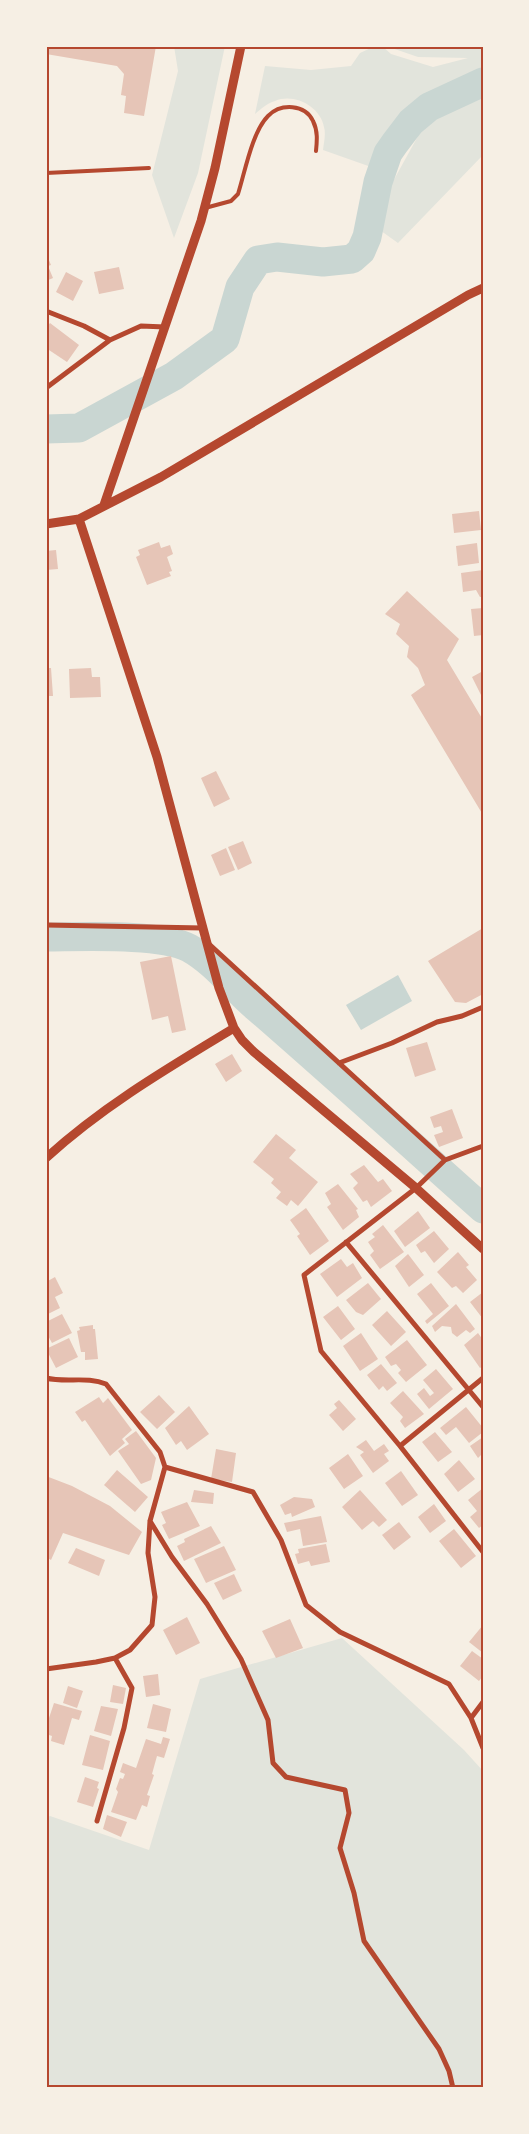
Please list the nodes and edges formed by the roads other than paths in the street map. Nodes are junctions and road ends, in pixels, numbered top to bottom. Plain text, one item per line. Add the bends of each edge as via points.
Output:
1 (241, 46) edge
2 (316, 151) dead end
3 (149, 168) dead end
4 (46, 173) edge
5 (205, 208) junction
6 (483, 288) edge
7 (46, 311) edge
8 (165, 327) junction
9 (110, 340) junction
10 (46, 388) edge
11 (104, 506) junction
12 (79, 519) junction
13 (46, 524) edge
14 (46, 925) edge
15 (203, 928) junction
16 (207, 942) junction
17 (483, 1007) edge
18 (234, 1028) junction
19 (339, 1063) junction
20 (483, 1146) edge
21 (46, 1158) edge
22 (445, 1160) junction
23 (416, 1188) junction
24 (346, 1242) junction
25 (483, 1249) edge
26 (46, 1378) edge
27 (483, 1378) edge
28 (468, 1388) junction
29 (483, 1407) edge
30 (400, 1446) junction
31 (165, 1468) junction
32 (150, 1521) junction
33 (483, 1552) edge
34 (115, 1658) junction
35 (46, 1669) edge
36 (483, 1702) edge
37 (471, 1718) junction
38 (483, 1748) edge
39 (97, 1821) dead end
40 (453, 2088) edge

1 - 5 street
2 - 5 lane via 317,133 306,112 295,107 277,109 259,128 238,194 231,201
3 - 4 lane
5 - 8 street
6 - 11 street via 161,477
7 - 9 street
8 - 9 street via 141,326
8 - 11 street
9 - 10 street
11 - 12 street
12 - 13 street
12 - 15 street via 157,757
14 - 15 street
15 - 16 street
16 - 18 street
16 - 19 street
17 - 19 street via 437,1022
18 - 21 street via 138,1086
18 - 23 street via 254,1052
19 - 22 street
20 - 22 street
22 - 23 street
23 - 24 street
23 - 25 street
24 - 28 street
24 - 30 street via 304,1275 321,1351
26 - 31 street via 96,1380 106,1384 160,1452
27 - 28 street
28 - 29 street
28 - 30 street
30 - 33 street
31 - 32 street
31 - 37 street via 254,1492 281,1540 306,1605 340,1632 449,1684
32 - 34 street via 148,1553 155,1597 152,1624 130,1650
32 - 40 street via 241,1659 268,1720 273,1763 286,1777 345,1790 349,1813 340,1848 364,1941 439,2049
34 - 35 street
34 - 39 street via 132,1688
36 - 37 street
37 - 38 street

